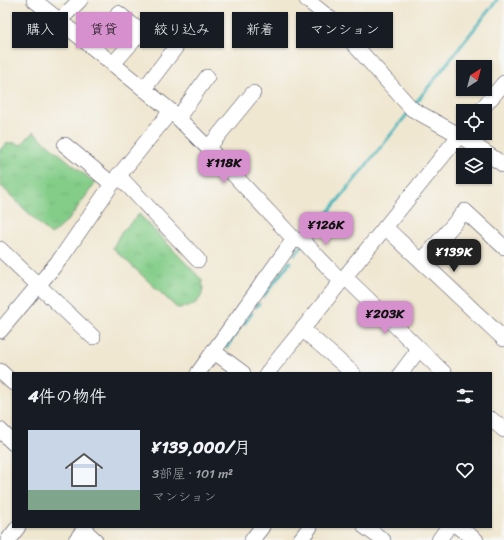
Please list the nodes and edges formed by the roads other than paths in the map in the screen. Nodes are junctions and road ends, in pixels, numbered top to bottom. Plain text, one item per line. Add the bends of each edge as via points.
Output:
1 (34, 0) edge
2 (80, 0) edge
3 (314, 2) edge
4 (50, 12) edge
5 (68, 12) edge
6 (132, 25) edge
7 (68, 27) edge
8 (132, 43) edge
9 (128, 48) edge
10 (175, 48) edge
11 (114, 64) junction
12 (207, 77) dead end
13 (504, 83) edge
14 (144, 89) junction
15 (253, 93) dead end
16 (486, 104) edge
17 (175, 115) junction
18 (456, 131) edge
19 (456, 139) edge
20 (470, 140) edge
21 (65, 145) dead end
22 (208, 148) junction
23 (504, 165) edge
24 (115, 179) junction
25 (385, 227) junction
26 (294, 238) junction
27 (504, 247) edge
28 (0, 249) edge
29 (198, 260) dead end
30 (422, 261) junction
31 (343, 279) junction
32 (39, 285) junction
33 (302, 329) junction
34 (0, 331) edge
35 (93, 337) dead end
36 (504, 339) edge
37 (419, 349) junction
38 (213, 351) junction
39 (0, 371) edge
40 (199, 372) edge
41 (242, 372) edge
42 (268, 372) edge
43 (352, 372) edge
44 (402, 372) edge
45 (443, 372) edge
46 (12, 382) edge
47 (492, 419) edge
48 (0, 430) edge
49 (504, 430) edge
50 (12, 442) edge
51 (17, 528) edge
52 (261, 528) edge
53 (367, 528) edge
54 (447, 528) edge
55 (459, 528) edge
56 (82, 532) edge
57 (8, 540) edge
58 (95, 540) edge
59 (252, 540) edge
60 (383, 540) edge
61 (439, 540) edge
62 (476, 540) edge

1 - 4 street
2 - 5 street
3 - 18 street via 412,109
6 - 8 street via 141,32
7 - 11 street
9 - 11 street
10 - 14 street
11 - 14 street
12 - 17 street
13 - 16 street
14 - 17 street
15 - 22 street
17 - 22 street
17 - 24 street
19 - 25 street
20 - 23 street
21 - 24 street
22 - 26 street
24 - 29 street
24 - 32 street via 61,258
25 - 30 street
25 - 31 street
26 - 31 street via 304,242
26 - 38 street
27 - 30 street via 465,211
28 - 32 street
30 - 36 street
31 - 33 street
31 - 37 street
32 - 34 street
32 - 35 street
33 - 42 street
33 - 43 street
37 - 44 street
37 - 45 street
38 - 40 street
38 - 41 street
39 - 46 street
47 - 49 street
48 - 50 street
51 - 57 street
52 - 59 street
53 - 60 street
54 - 61 street
55 - 62 street
56 - 58 street

